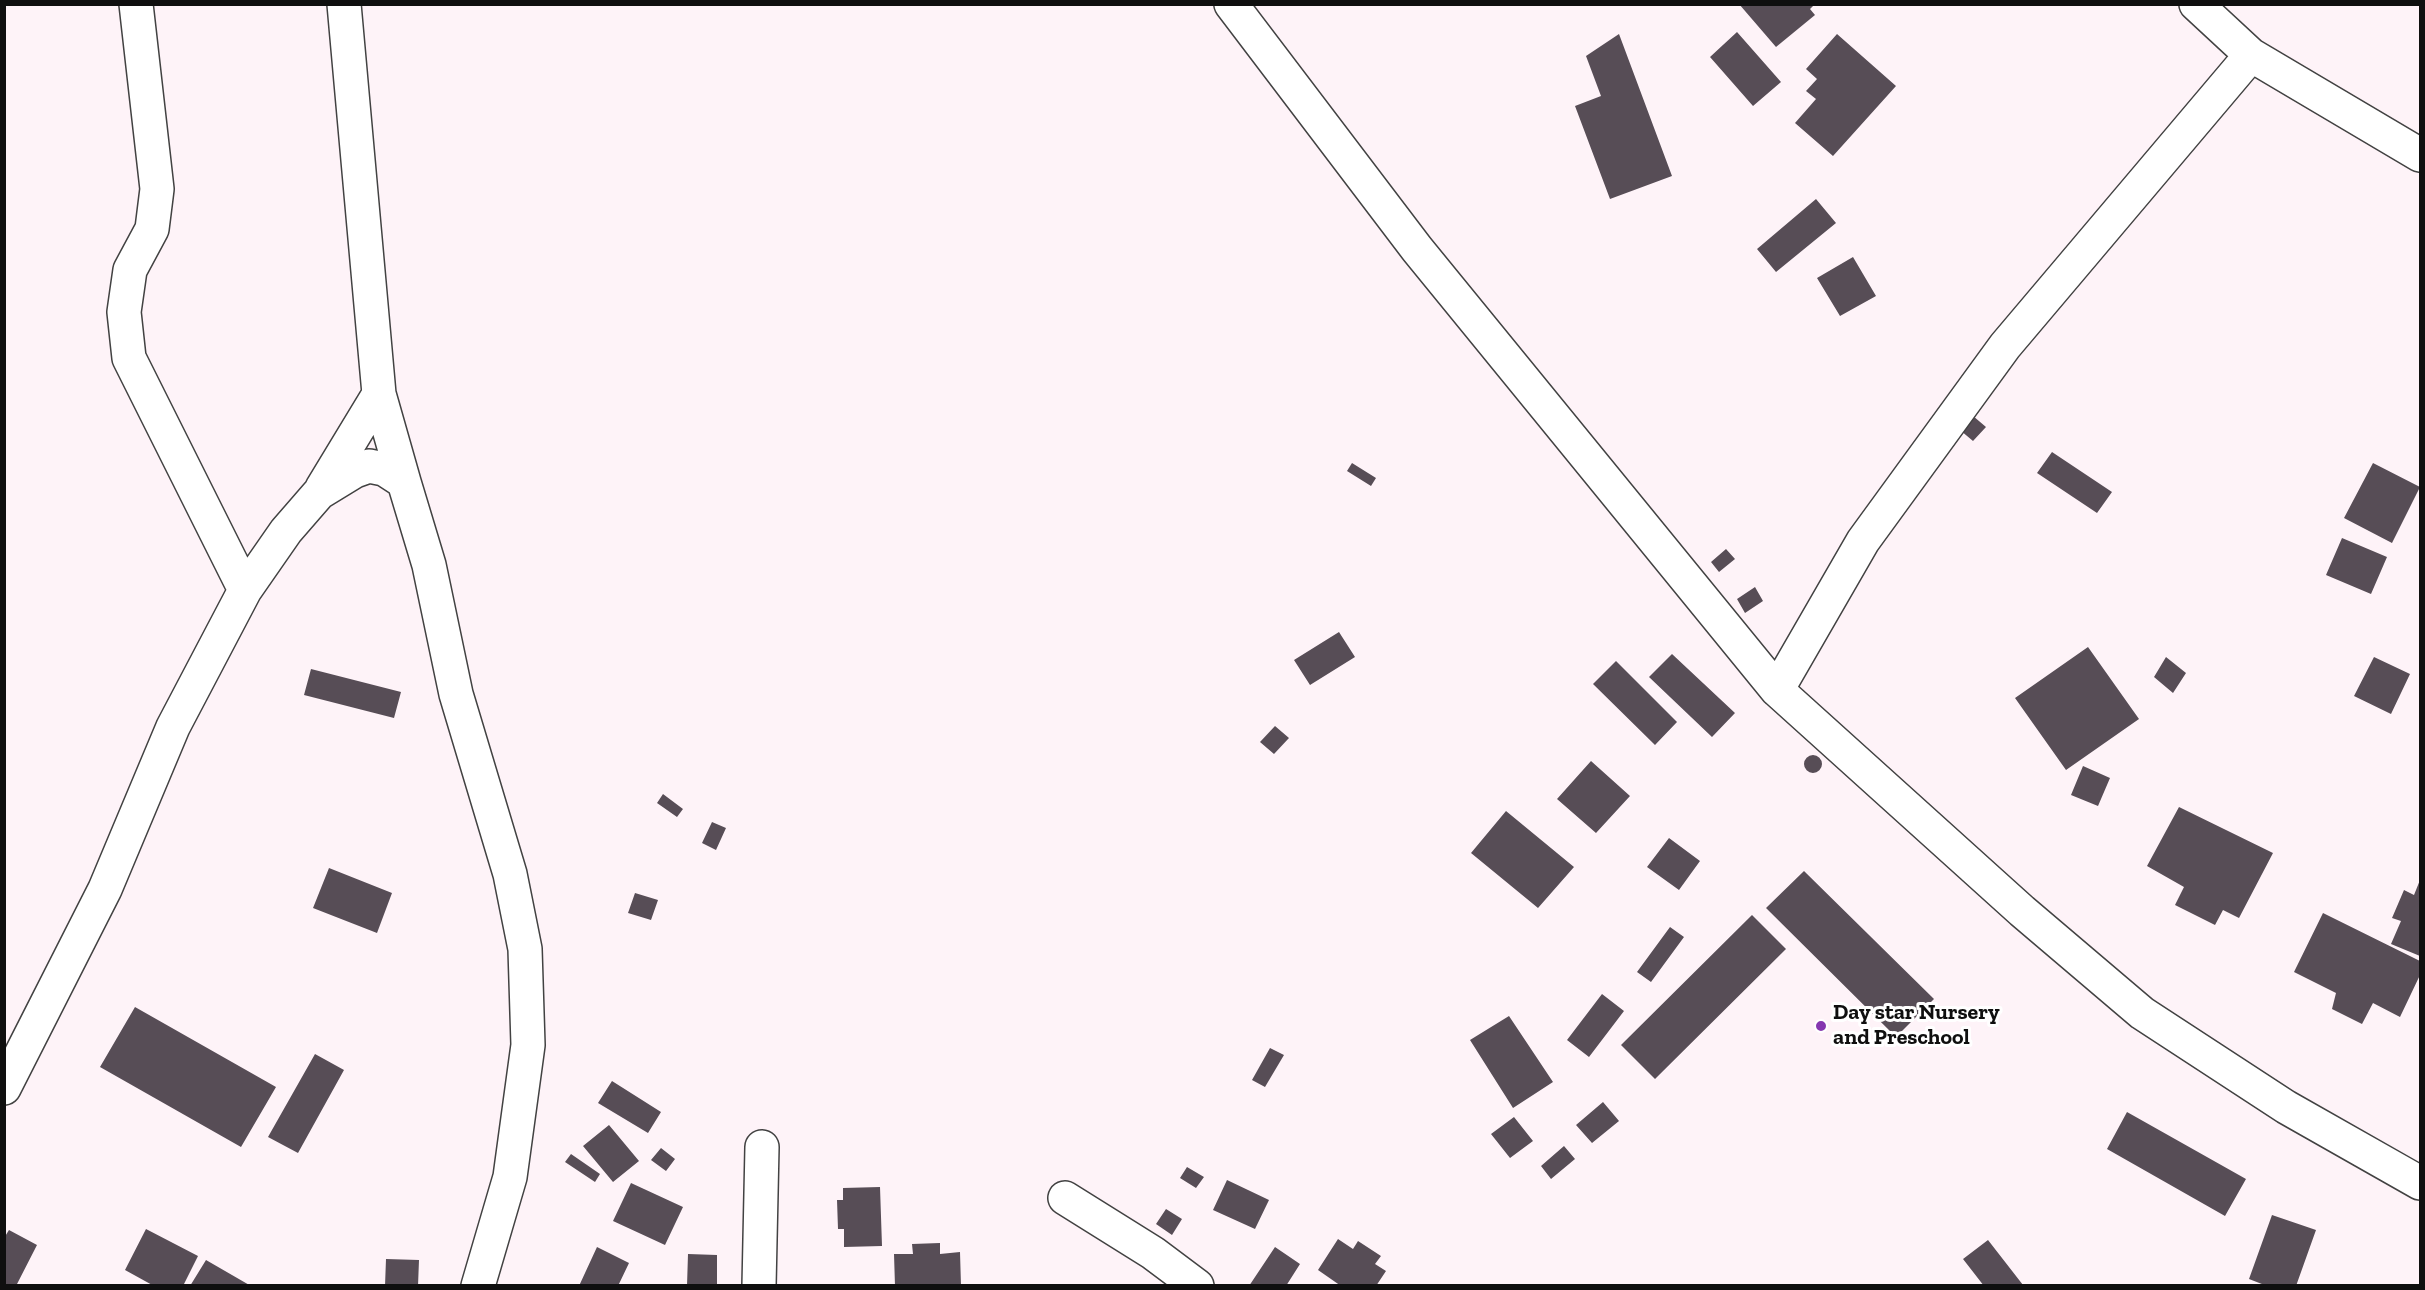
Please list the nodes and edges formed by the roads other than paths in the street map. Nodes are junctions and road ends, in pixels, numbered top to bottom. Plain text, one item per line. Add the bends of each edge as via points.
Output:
1 (136, 4) edge
2 (344, 4) edge
3 (1231, 4) edge
4 (2196, 4) edge
5 (2251, 55) junction
6 (2421, 155) edge
7 (379, 394) junction
8 (404, 483) junction
9 (319, 493) junction
10 (245, 590) junction
11 (1777, 690) junction
12 (4, 1088) edge
13 (762, 1147) dead end
14 (2421, 1183) edge
15 (1065, 1198) dead end
16 (478, 1286) edge
17 (759, 1286) edge
18 (1197, 1286) edge

1 - 10 street via 157,189 152,229 130,270 124,312 129,358
2 - 7 street
3 - 11 street via 1417,249
4 - 5 street
5 - 6 street
5 - 11 street via 2005,346 1863,541
7 - 8 street
7 - 9 street
8 - 9 street via 384,469 369,466
8 - 16 street via 429,565 456,694 510,874 525,949 528,1045 510,1177
9 - 10 street via 286,531
10 - 12 street via 173,727 105,889
11 - 14 street via 2022,911 2142,1013 2286,1107
13 - 17 street
15 - 18 street via 1153,1253

